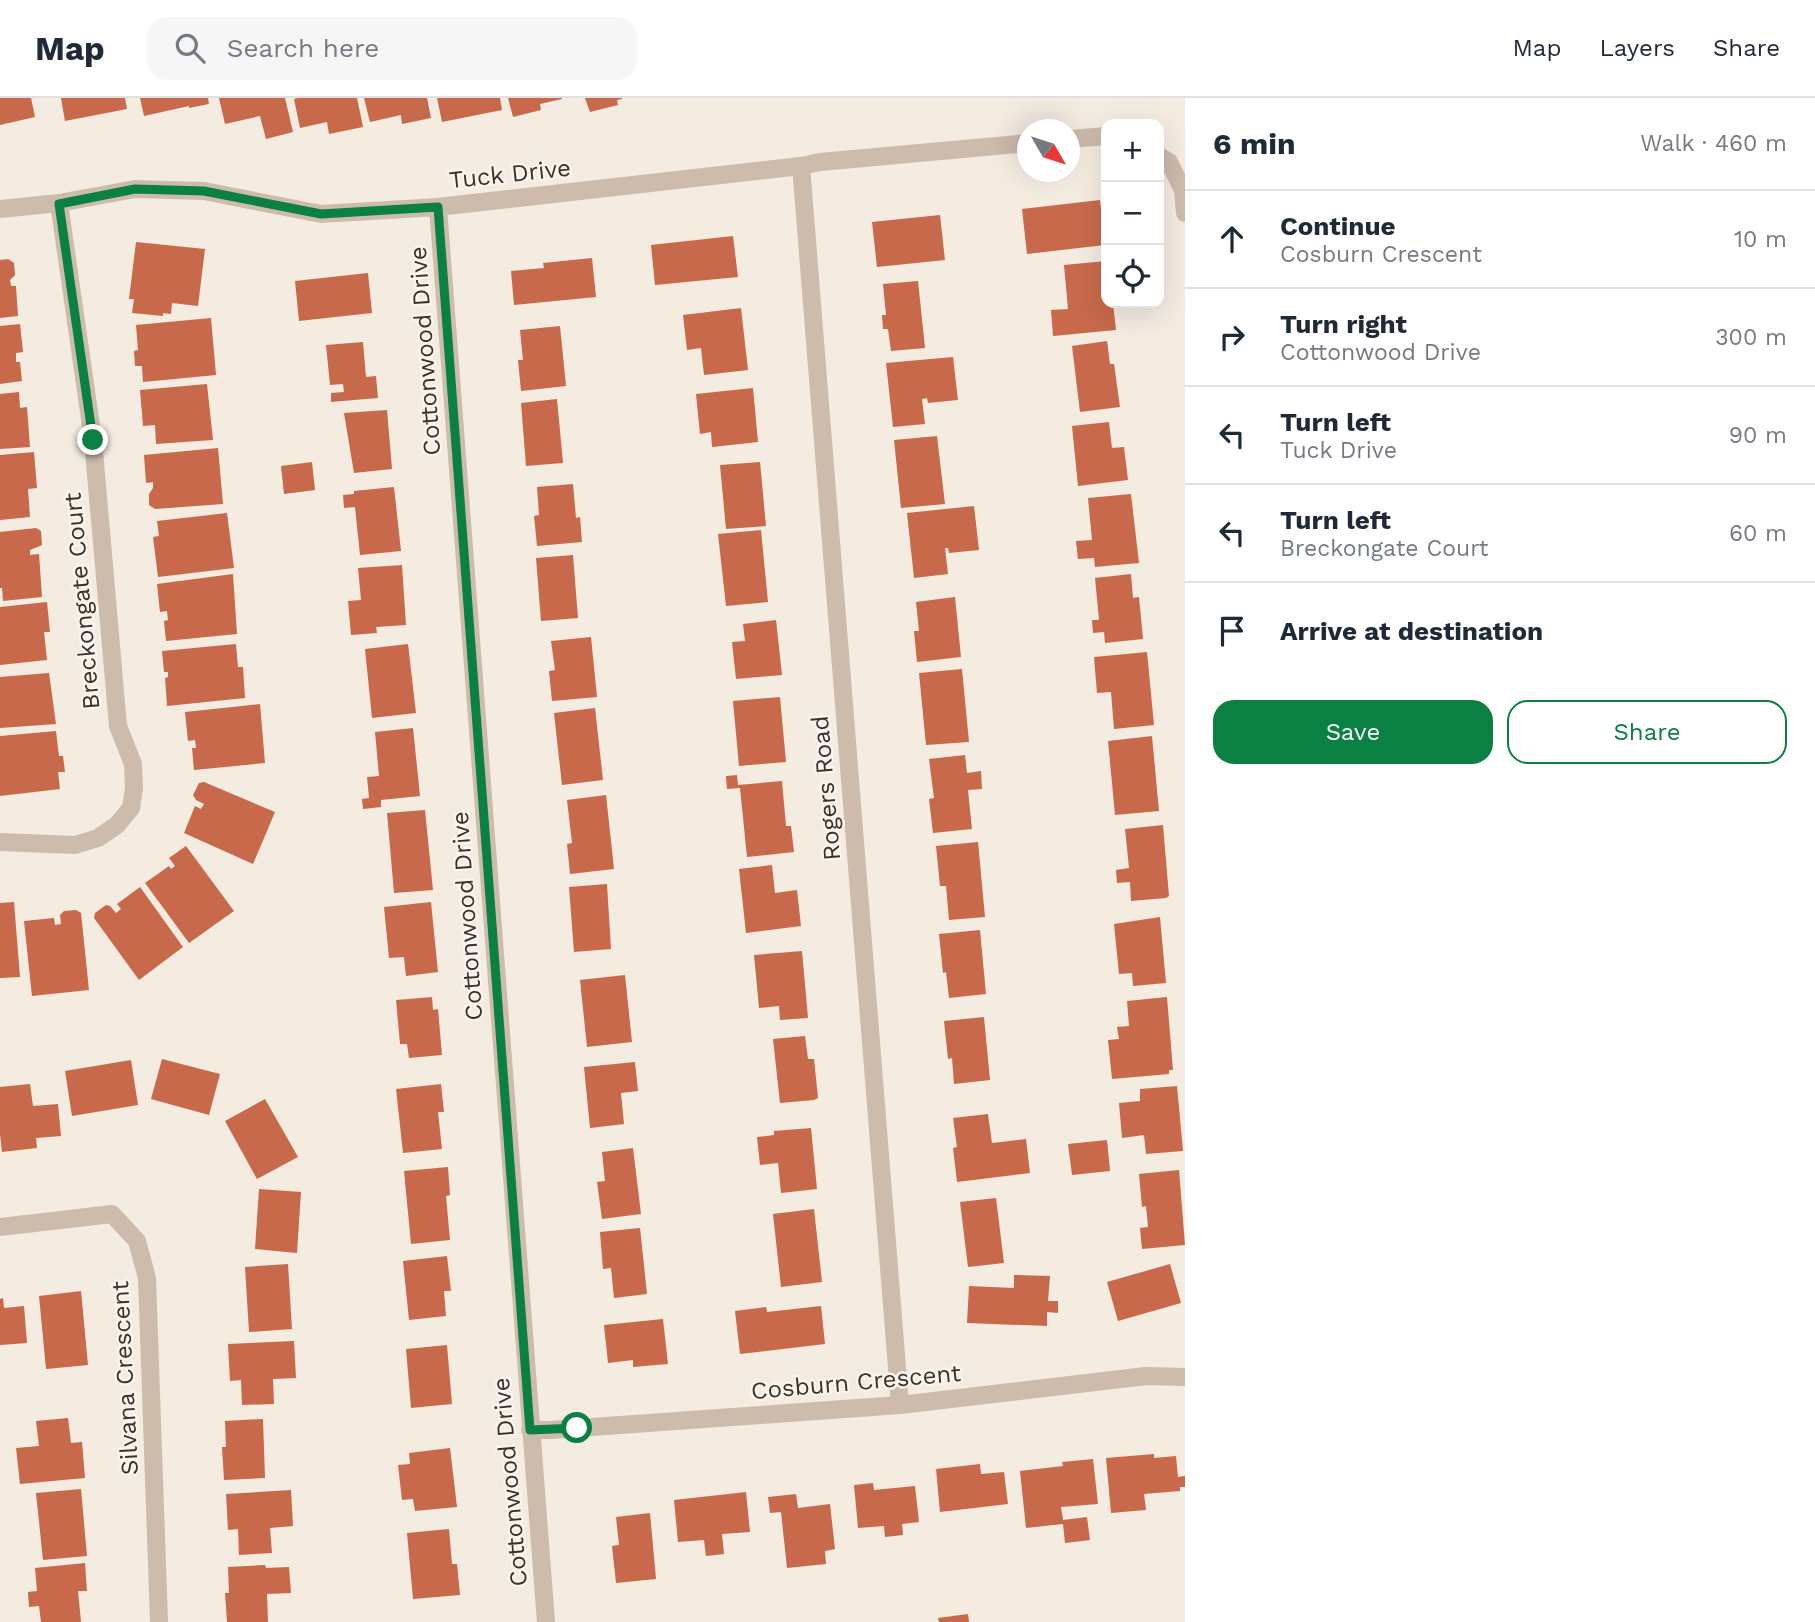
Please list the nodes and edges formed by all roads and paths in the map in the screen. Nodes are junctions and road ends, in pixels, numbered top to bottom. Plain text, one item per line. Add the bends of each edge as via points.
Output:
1 (1101, 136) edge
2 (1080, 138) edge
3 (1017, 144) edge
4 (1164, 159) edge
5 (801, 166) junction
6 (59, 204) junction
7 (438, 207) junction
8 (0, 209) edge
9 (1185, 214) edge
10 (0, 842) edge
11 (0, 1227) edge
12 (1185, 1377) edge
13 (900, 1405) junction
14 (530, 1430) junction
15 (159, 1622) edge
16 (545, 1622) edge

1 - 2 street
3 - 5 street, Tuck Drive
4 - 9 street via 1183,190
5 - 7 street, Tuck Drive
5 - 13 street, Rogers Road
6 - 7 street, Tuck Drive via 135,189 204,191 321,214
6 - 8 street, Tuck Drive
6 - 10 street, Breckongate Court via 93,440 118,726 133,764 134,788 131,808 98,838 75,845
7 - 14 street, Cottonwood Drive
11 - 15 street, Silvana Crescent via 112,1214 137,1241 147,1278
12 - 13 street, Cosburn Crescent via 1146,1376
13 - 14 street, Cosburn Crescent
14 - 16 street, Cottonwood Drive

